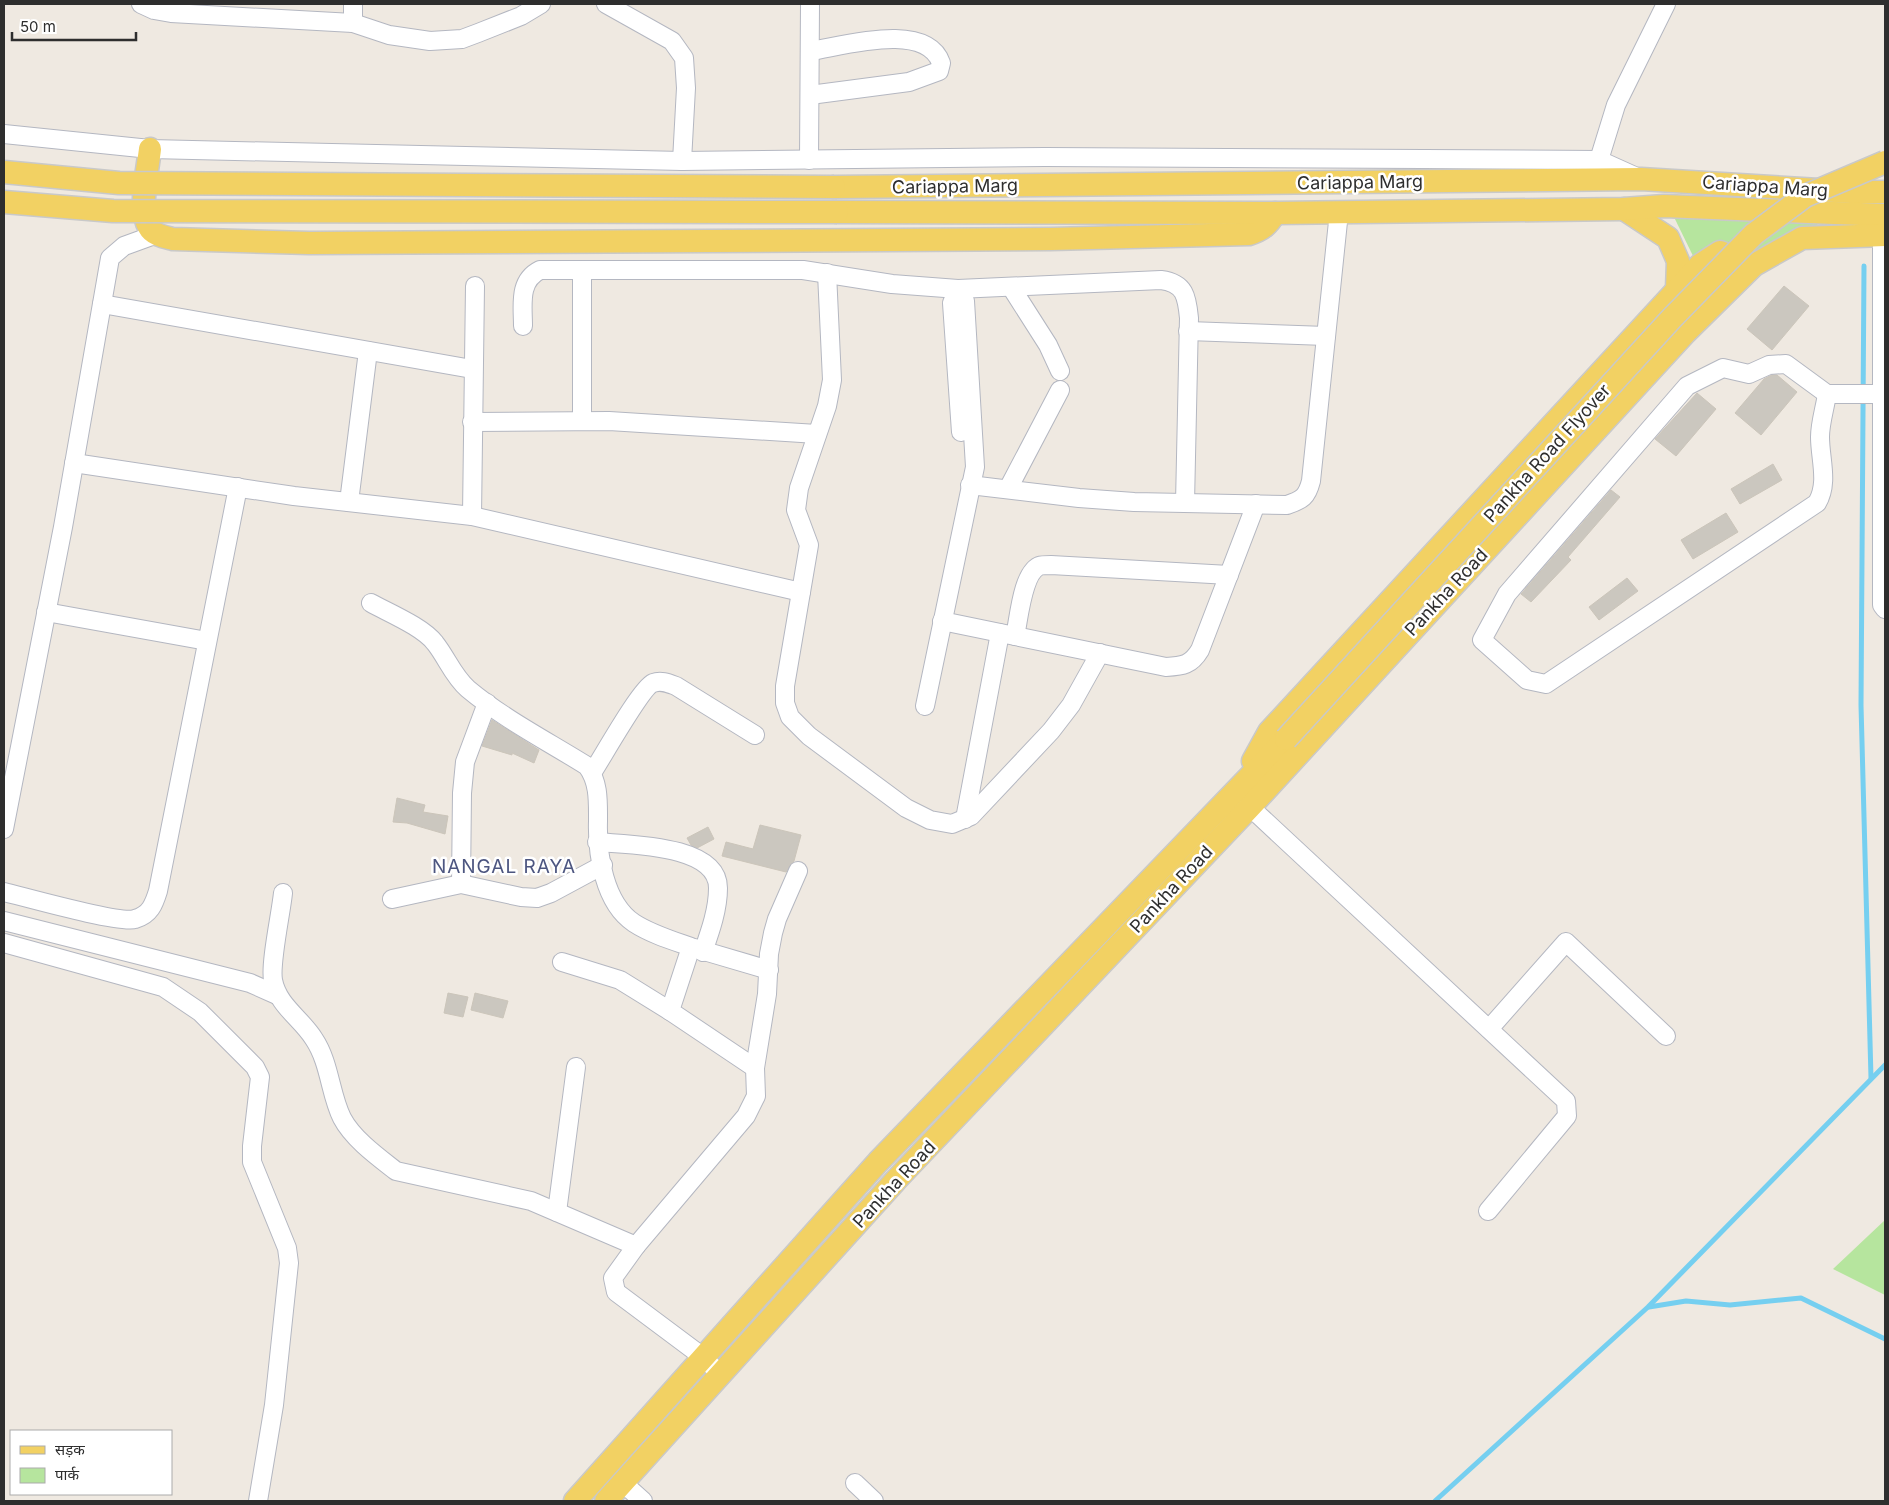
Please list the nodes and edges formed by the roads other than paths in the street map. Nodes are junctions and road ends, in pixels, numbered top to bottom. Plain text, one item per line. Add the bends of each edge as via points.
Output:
1 (141, 4) edge
2 (354, 4) edge
3 (541, 4) edge
4 (606, 4) edge
5 (810, 4) edge
6 (1666, 4) edge
7 (353, 23) junction
8 (810, 51) junction
9 (810, 95) junction
10 (4, 134) edge
11 (150, 149) junction
12 (809, 160) junction
13 (1599, 160) junction
14 (682, 161) junction
15 (1885, 162) edge
16 (4, 172) edge
17 (1641, 179) junction
18 (1885, 192) edge
19 (4, 202) edge
20 (1624, 209) junction
21 (1339, 212) junction
22 (1276, 213) junction
23 (1883, 225) edge
24 (157, 234) junction
25 (582, 270) junction
26 (827, 273) junction
27 (1884, 275) edge
28 (1739, 280) junction
29 (475, 286) dead end
30 (1011, 287) junction
31 (958, 289) junction
32 (1677, 290) junction
33 (102, 304) junction
34 (523, 326) dead end
35 (1188, 331) junction
36 (1326, 336) junction
37 (368, 351) junction
38 (472, 369) junction
39 (1060, 371) dead end
40 (1060, 390) dead end
41 (1827, 394) junction
42 (1884, 394) edge
43 (582, 421) junction
44 (472, 422) junction
45 (817, 434) junction
46 (74, 463) junction
47 (970, 485) junction
48 (238, 487) junction
49 (1008, 489) junction
50 (349, 502) junction
51 (1185, 503) junction
52 (1256, 504) junction
53 (472, 516) junction
54 (1229, 575) junction
55 (801, 592) junction
56 (371, 603) dead end
57 (1885, 610) edge
58 (46, 612) junction
59 (942, 621) junction
60 (1008, 635) junction
61 (207, 641) junction
62 (1100, 653) junction
63 (487, 703) junction
64 (925, 706) dead end
65 (755, 735) dead end
66 (592, 774) junction
67 (1240, 785) junction
68 (1250, 807) junction
69 (965, 819) junction
70 (4, 830) edge
71 (597, 842) junction
72 (603, 865) junction
73 (798, 871) dead end
74 (461, 884) junction
75 (4, 892) edge
76 (283, 893) dead end
77 (392, 899) dead end
78 (4, 922) edge
79 (4, 943) edge
80 (697, 950) junction
81 (562, 962) dead end
82 (768, 970) junction
83 (277, 995) junction
84 (670, 1011) junction
85 (1489, 1029) junction
86 (1666, 1036) dead end
87 (576, 1067) dead end
88 (755, 1068) junction
89 (1488, 1211) dead end
90 (557, 1212) junction
91 (636, 1246) junction
92 (703, 1357) junction
93 (721, 1375) junction
94 (623, 1483) junction
95 (855, 1483) dead end
96 (258, 1501) edge
97 (575, 1501) edge
98 (606, 1501) edge
99 (643, 1501) edge
100 (874, 1501) edge

1 - 7 street via 171,13
2 - 7 street
3 - 7 street via 508,22 462,39 430,41 406,38
4 - 14 street via 672,40 684,58 686,88
5 - 8 street
6 - 13 street via 1616,105
8 - 9 street
8 - 9 street via 905,38 933,48 942,62 940,71 909,82
9 - 12 street
10 - 11 street
11 - 14 street
11 - 24 main road via 144,207 148,227
12 - 13 street via 1045,157
12 - 14 street
13 - 17 street
15 - 67 main road, Pankha Road Flyover, bridge via 1805,196 1754,234 1672,318 1286,739
16 - 17 main road, Cariappa Marg, bridge via 119,183 834,187
17 - 18 main road, Cariappa Marg
19 - 22 main road, Cariappa Marg, bridge via 113,211
20 - 21 main road, Cariappa Marg
20 - 23 main road, Cariappa Marg via 1664,206
20 - 32 main road via 1668,238 1678,261
21 - 22 main road, Cariappa Marg
21 - 36 street
22 - 24 main road via 1260,230 1249,234 1051,238 309,242 173,239
23 - 27 street
23 - 28 main road, Pankha Road via 1802,238 1754,266
24 - 33 street via 133,241 114,252 110,258
25 - 26 street via 803,270
25 - 34 street via 540,270 531,274 525,284
25 - 43 street
26 - 31 street via 892,284
26 - 45 street via 832,380
27 - 42 street
28 - 32 main road via 1741,267 1737,259 1720,252 1704,261
28 - 68 main road, Pankha Road via 1685,333
29 - 38 street
30 - 31 street
30 - 35 street via 1173,282 1183,290 1187,300
30 - 39 street via 1048,345
31 - 47 street via 952,303 964,467
32 - 67 main road via 1269,732
33 - 37 street
33 - 46 street
35 - 36 street
35 - 51 street
36 - 52 street via 1308,494 1302,500 1287,505
37 - 38 street
37 - 50 street
38 - 44 street
40 - 49 street
41 - 41 street via 1786,364 1769,364 1749,374 1723,368 1687,386 1507,594 1482,640 1527,680 1546,684 1817,503 1824,484 1820,435
41 - 42 street
42 - 57 street via 1882,605
43 - 44 street
43 - 45 street via 687,424
44 - 53 street
45 - 55 street via 799,488 796,510 809,545
46 - 48 street
46 - 58 street
47 - 49 street
47 - 59 street
48 - 50 street
48 - 61 street
49 - 51 street via 1079,498
50 - 53 street
51 - 52 street
52 - 54 street
53 - 55 street
54 - 60 street via 1039,566 1026,582
54 - 62 street via 1193,662 1166,667
55 - 69 street via 785,686 785,703 790,718 808,736 906,808 930,820 952,824
56 - 63 street via 428,635 450,669
58 - 61 street
58 - 70 street
59 - 60 street
59 - 64 street
60 - 62 street
60 - 69 street
61 - 75 street via 153,906 145,915 133,920
62 - 69 street via 1071,705 1051,731
63 - 66 street via 586,766
63 - 74 street via 465,762
65 - 66 street via 663,681 652,684 641,695
66 - 71 street via 598,804
67 - 92 main road, Pankha Road via 878,1162
68 - 85 street
68 - 93 main road, Pankha Road via 896,1180
71 - 72 street
71 - 80 street via 669,848 701,862 714,872 718,886 716,909
72 - 74 street via 538,898
72 - 80 street via 608,887 620,910 633,922
73 - 82 street via 777,919
74 - 77 street
76 - 83 street via 273,978
78 - 83 street via 250,983
79 - 96 street via 163,987 200,1012 255,1067 260,1077 252,1162 290,1263 274,1405
80 - 82 street
80 - 84 street
81 - 84 street via 620,980
82 - 88 street via 768,994
83 - 90 street via 314,1038 329,1069 342,1117 351,1130 396,1171 531,1201
84 - 88 street
85 - 86 street via 1566,942
85 - 89 street via 1566,1101 1567,1116
87 - 90 street
88 - 91 street via 756,1096 746,1116
90 - 91 street
91 - 92 street via 613,1278 616,1292
92 - 93 street
92 - 97 main road, Pankha Road
93 - 94 main road, Pankha Road
94 - 98 main road, Pankha Road
94 - 99 street
95 - 100 street

